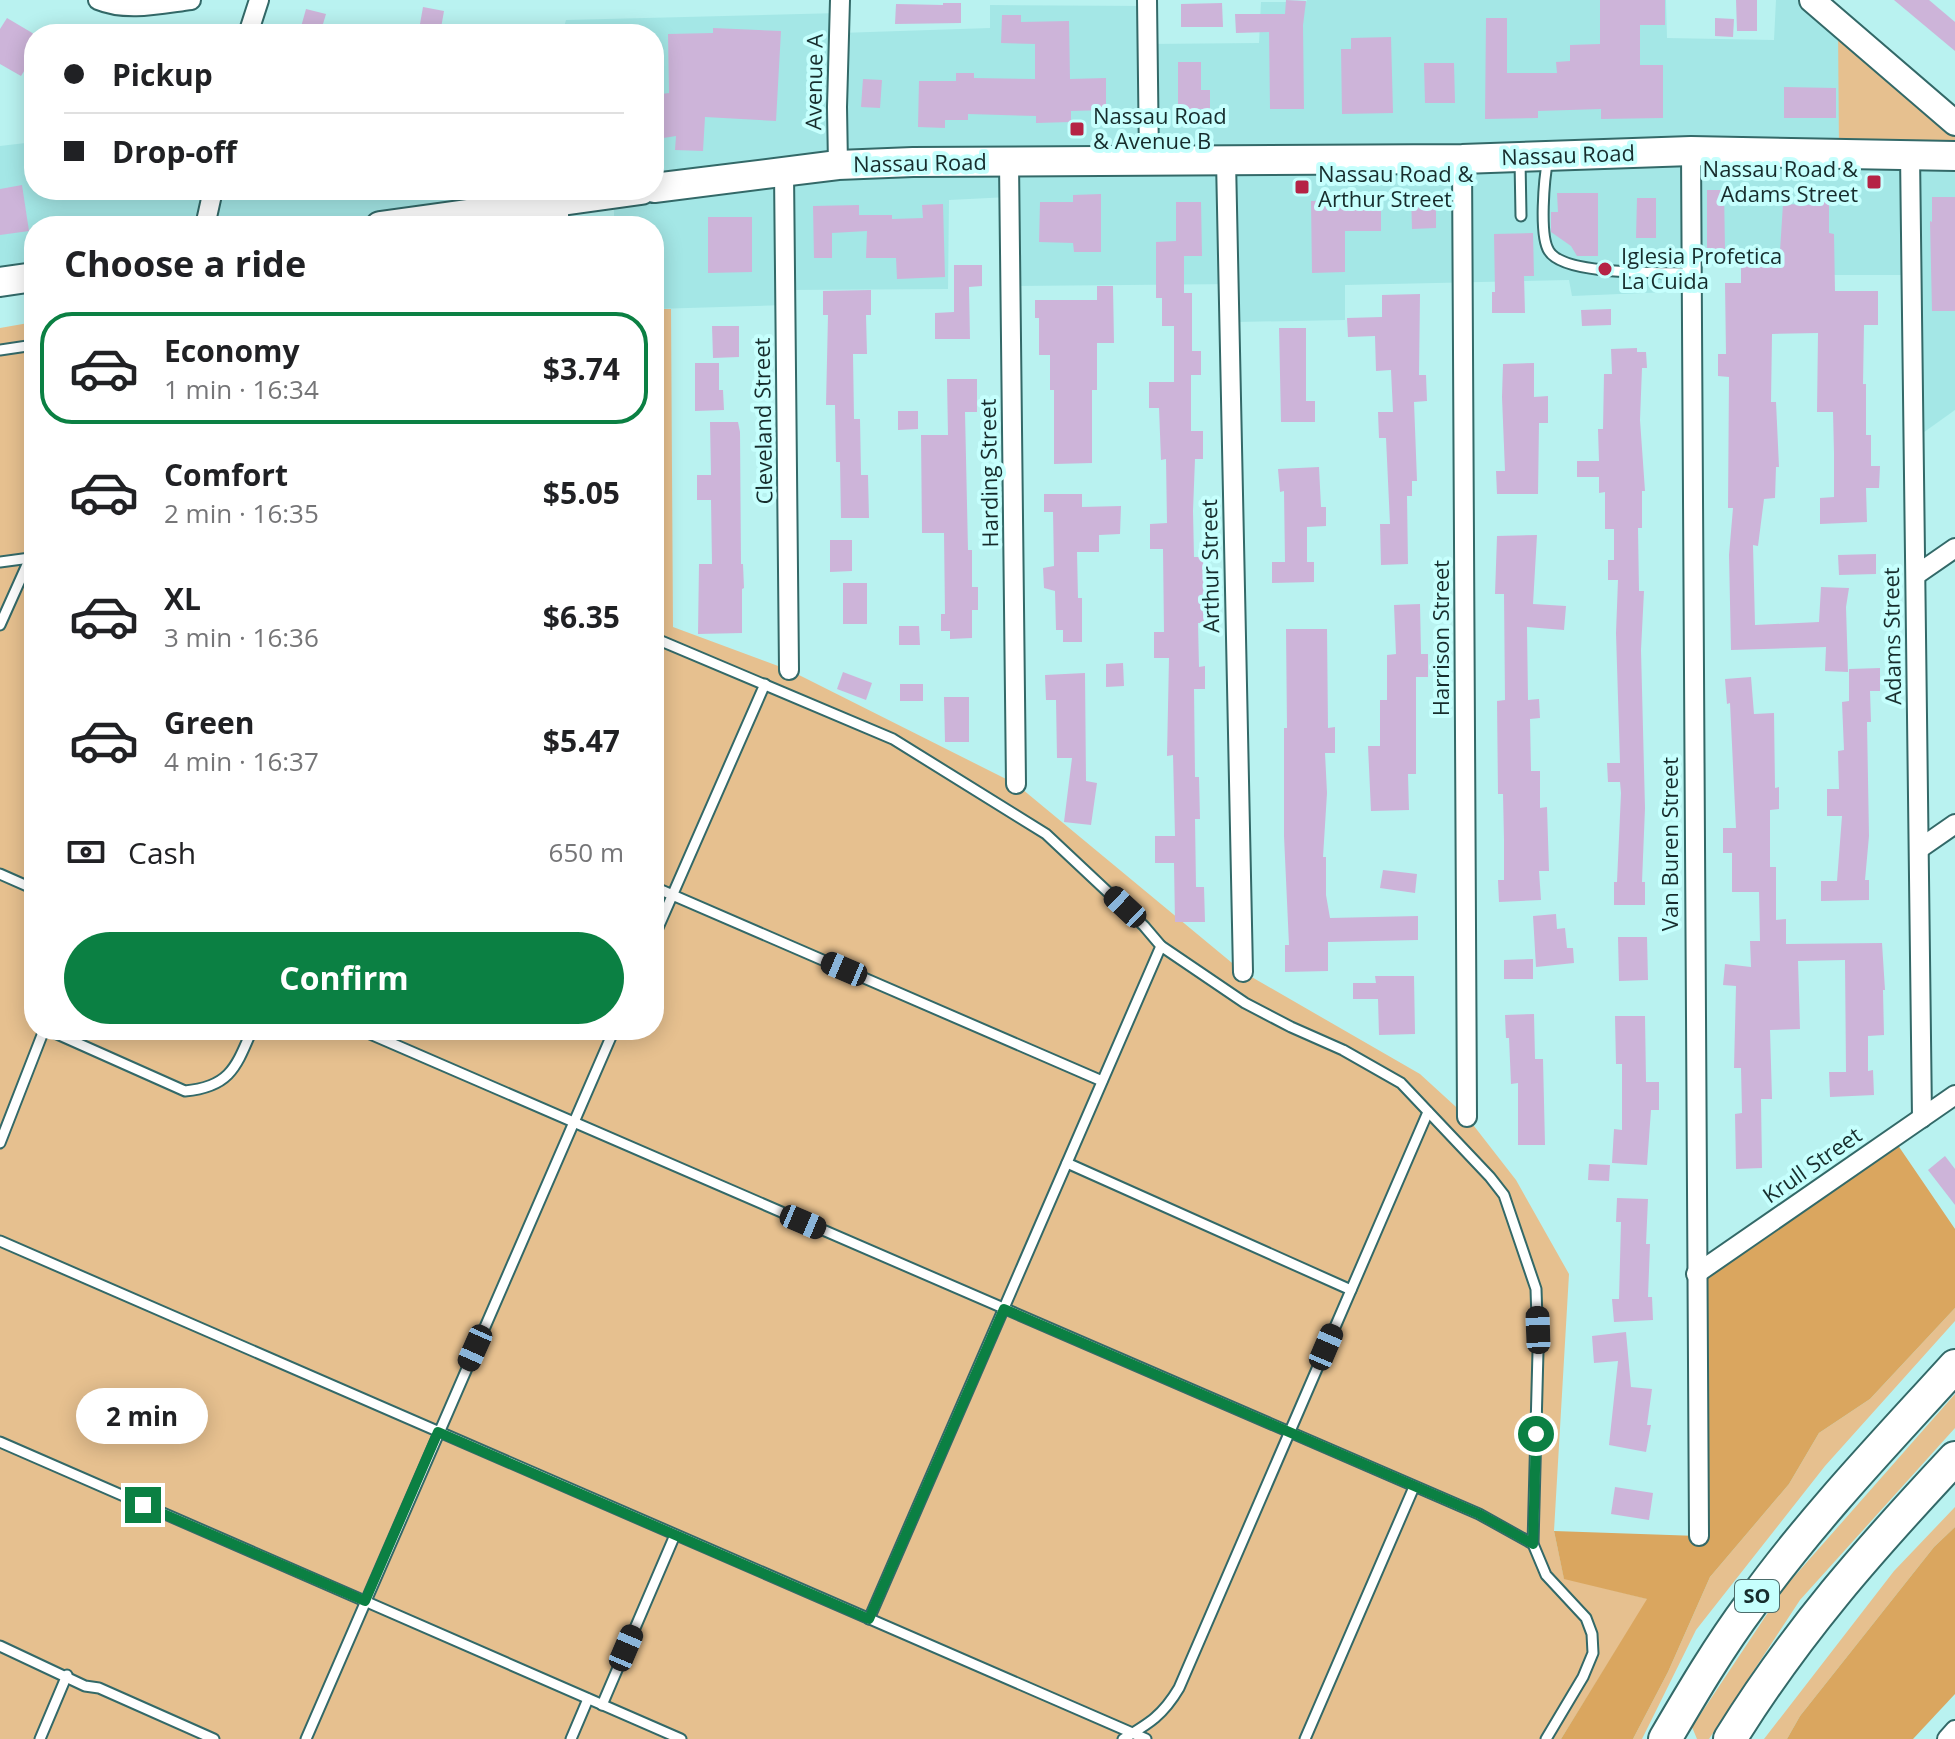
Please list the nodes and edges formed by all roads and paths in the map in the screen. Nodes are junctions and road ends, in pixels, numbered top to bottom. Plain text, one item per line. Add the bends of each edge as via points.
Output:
1 (98, 0) edge
2 (191, 0) edge
3 (259, 0) edge
4 (840, 0) edge
5 (1147, 0) edge
6 (1812, 0) edge
7 (251, 24) edge
8 (1955, 123) edge
9 (1691, 151) junction
10 (1910, 154) junction
11 (1548, 156) junction
12 (1955, 156) edge
13 (1520, 157) junction
14 (1149, 159) junction
15 (1462, 159) junction
16 (1226, 160) junction
17 (1009, 162) junction
18 (838, 165) junction
19 (784, 172) junction
20 (664, 187) edge
21 (605, 200) edge
22 (559, 213) edge
23 (518, 216) edge
24 (1521, 216) dead end
25 (1692, 273) junction
26 (24, 278) edge
27 (0, 282) edge
28 (24, 346) edge
29 (0, 350) edge
30 (1955, 548) edge
31 (24, 559) edge
32 (0, 562) edge
33 (24, 575) edge
34 (1916, 575) junction
35 (0, 625) edge
36 (664, 642) edge
37 (789, 670) dead end
38 (765, 684) junction
39 (1016, 784) dead end
40 (1955, 824) edge
41 (1919, 849) junction
42 (0, 874) edge
43 (24, 885) edge
44 (664, 891) edge
45 (672, 895) junction
46 (664, 914) edge
47 (1161, 946) junction
48 (1243, 972) dead end
49 (42, 1040) edge
50 (69, 1040) edge
51 (248, 1040) edge
52 (384, 1040) edge
53 (610, 1040) edge
54 (1102, 1081) junction
55 (1955, 1095) edge
56 (1428, 1112) junction
57 (1467, 1117) dead end
58 (1922, 1118) junction
59 (574, 1122) junction
60 (0, 1143) edge
61 (1067, 1163) junction
62 (0, 1241) edge
63 (1696, 1274) junction
64 (1351, 1290) junction
65 (1004, 1309) junction
66 (1955, 1366) edge
67 (438, 1432) junction
68 (1289, 1433) junction
69 (0, 1442) edge
70 (1955, 1458) edge
71 (1414, 1487) junction
72 (1955, 1490) edge
73 (675, 1535) junction
74 (1699, 1536) dead end
75 (1533, 1544) junction
76 (1872, 1547) junction
77 (365, 1601) junction
78 (869, 1619) junction
79 (0, 1646) edge
80 (67, 1675) junction
81 (588, 1699) junction
82 (602, 1705) junction
83 (1955, 1730) edge
84 (1133, 1733) junction
85 (40, 1739) edge
86 (214, 1739) edge
87 (306, 1739) edge
88 (571, 1739) edge
89 (681, 1739) edge
90 (1123, 1739) edge
91 (1146, 1739) edge
92 (1305, 1739) edge
93 (1546, 1739) edge
94 (1665, 1739) edge
95 (1730, 1739) edge
96 (1947, 1739) edge

1 - 2 street via 117,6
3 - 7 street
4 - 18 street, Avenue A
5 - 14 street
6 - 8 main road
9 - 10 main road, Nassau Road
9 - 11 main road, Nassau Road
9 - 25 street, Van Buren Street
10 - 12 main road, Nassau Road
10 - 34 street, Adams Street
11 - 13 main road, Nassau Road
11 - 25 lane via 1543,188 1546,248 1556,260 1579,268
13 - 15 main road, Nassau Road
13 - 24 lane
14 - 16 main road, Nassau Road
14 - 17 main road, Nassau Road
15 - 16 main road, Nassau Road
15 - 57 street, Harrison Street
16 - 48 street, Arthur Street
17 - 18 main road, Nassau Road
17 - 39 street, Harding Street
18 - 19 main road, Nassau Road
19 - 20 main road, Nassau Road
19 - 37 street, Cleveland Street
21 - 22 main road
22 - 23 main road
25 - 63 street, Van Buren Street
26 - 27 main road
28 - 29 lane
30 - 34 street
31 - 32 lane
33 - 35 lane
34 - 41 street, Adams Street
36 - 38 lane
38 - 45 lane
38 - 47 lane via 893,739 1025,819
40 - 41 street
41 - 58 street, Adams Street
42 - 43 lane
44 - 45 lane
45 - 46 lane
45 - 54 lane
47 - 54 lane
47 - 56 lane via 1245,1003 1401,1083
49 - 60 lane
50 - 51 lane via 185,1091 227,1077
52 - 59 lane
53 - 59 lane
54 - 61 lane
55 - 58 street, Krull Street
56 - 64 lane
56 - 75 lane via 1504,1195 1536,1289
58 - 63 street, Krull Street
59 - 65 lane
59 - 67 lane
61 - 64 lane
61 - 65 lane
62 - 67 lane
63 - 74 street, Van Buren Street
64 - 68 lane
65 - 68 lane
65 - 78 lane
66 - 94 highway, SO via 1773,1574
67 - 73 lane
67 - 77 lane
68 - 71 lane
68 - 84 lane via 1179,1688 1156,1720
69 - 77 lane
70 - 76 highway, SO
71 - 75 lane
71 - 92 lane
72 - 76 highway
73 - 78 lane
73 - 82 lane
75 - 93 lane via 1546,1575 1586,1618 1593,1643 1583,1677
76 - 95 highway, SO via 1783,1658
77 - 81 lane
77 - 87 lane
78 - 84 lane
79 - 80 lane
80 - 85 lane
80 - 86 lane
81 - 82 lane
81 - 88 lane
82 - 89 lane
83 - 96 street
84 - 90 lane
84 - 91 lane

